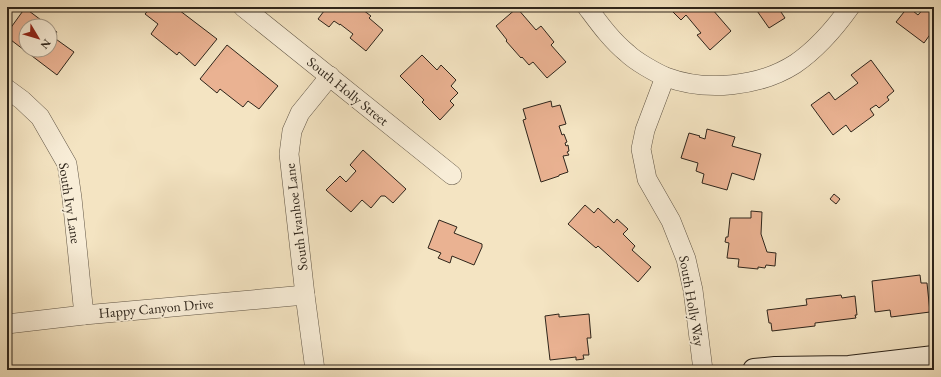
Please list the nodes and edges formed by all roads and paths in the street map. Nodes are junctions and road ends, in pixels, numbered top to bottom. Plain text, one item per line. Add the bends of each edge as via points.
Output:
1 (243, 7) edge
2 (587, 7) edge
3 (850, 7) edge
4 (330, 76) junction
5 (665, 77) junction
6 (7, 89) edge
7 (452, 175) dead end
8 (305, 295) junction
9 (84, 315) junction
10 (7, 324) edge
11 (934, 357) edge
12 (843, 368) edge
13 (768, 369) edge
14 (315, 370) edge
15 (703, 370) edge

1 - 4 street, South Holly Street
2 - 5 street via 626,53
3 - 5 street via 814,49 795,64 763,78 723,85 693,84
4 - 7 street, South Holly Street
4 - 8 street, South Ivanhoe Lane via 300,113 292,131 289,154
5 - 15 street, South Holly Way via 645,130 641,149 647,179 671,221 686,259
6 - 9 street, South Ivy Lane via 40,117 67,164
8 - 9 street, Happy Canyon Drive
8 - 14 street, South Ivanhoe Lane
9 - 10 street, Happy Canyon Drive
11 - 12 street
12 - 13 street

